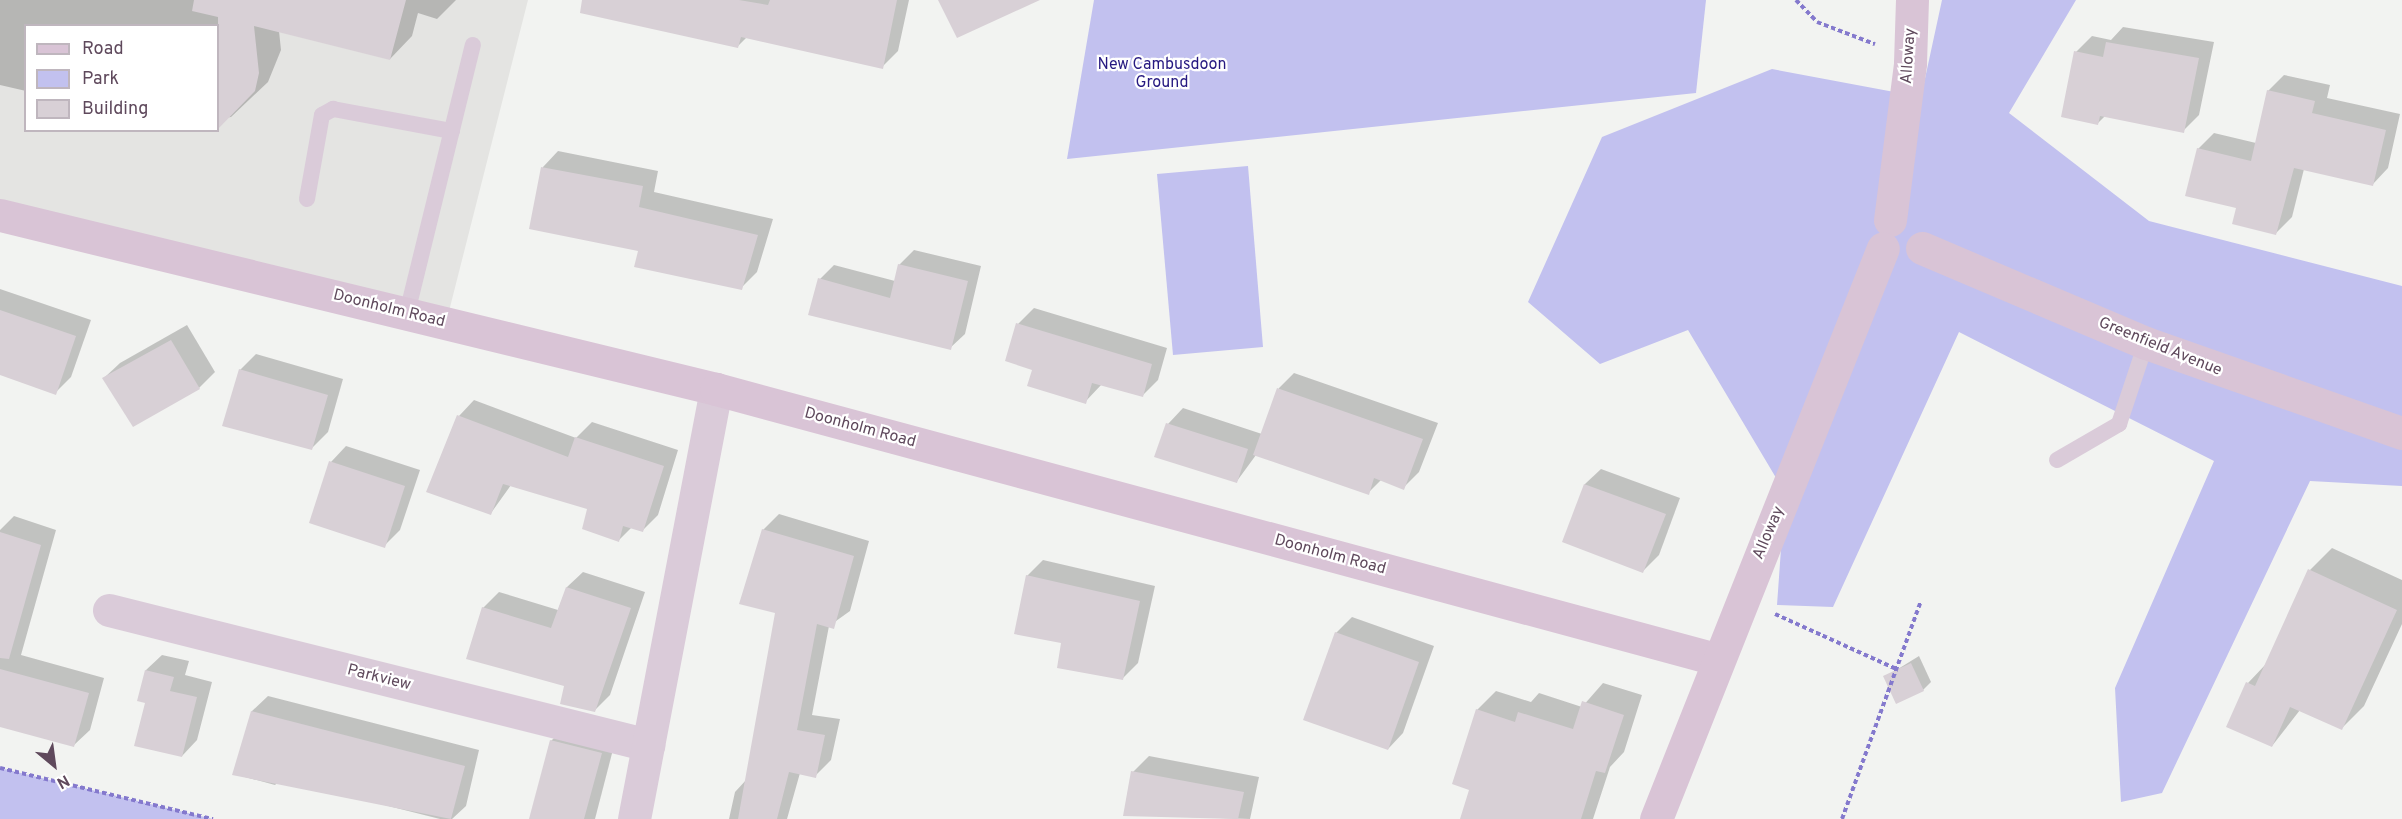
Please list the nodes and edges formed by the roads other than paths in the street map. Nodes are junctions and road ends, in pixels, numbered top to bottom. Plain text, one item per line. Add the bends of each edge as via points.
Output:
1 (1912, 0) edge
2 (473, 45) dead end
3 (452, 131) junction
4 (307, 199) dead end
5 (0, 215) edge
6 (1887, 234) junction
7 (407, 313) junction
8 (2146, 343) junction
9 (716, 389) junction
10 (2402, 433) edge
11 (2057, 460) dead end
12 (109, 610) dead end
13 (1716, 659) junction
14 (648, 745) junction
15 (634, 819) edge
16 (1656, 819) edge

1 - 6 street, Alloway via 1910,63
2 - 3 lane
3 - 4 lane via 333,108 322,115
3 - 7 lane
5 - 7 street, Doonholm Road
6 - 8 street, Greenfield Avenue via 1904,216 1918,222 1924,233 1922,248
6 - 13 street, Alloway
7 - 9 street, Doonholm Road
8 - 10 street, Greenfield Avenue
8 - 11 lane via 2119,424
9 - 13 street, Doonholm Road
9 - 14 street
12 - 14 street, Parkview
13 - 16 street, Alloway
14 - 15 street

